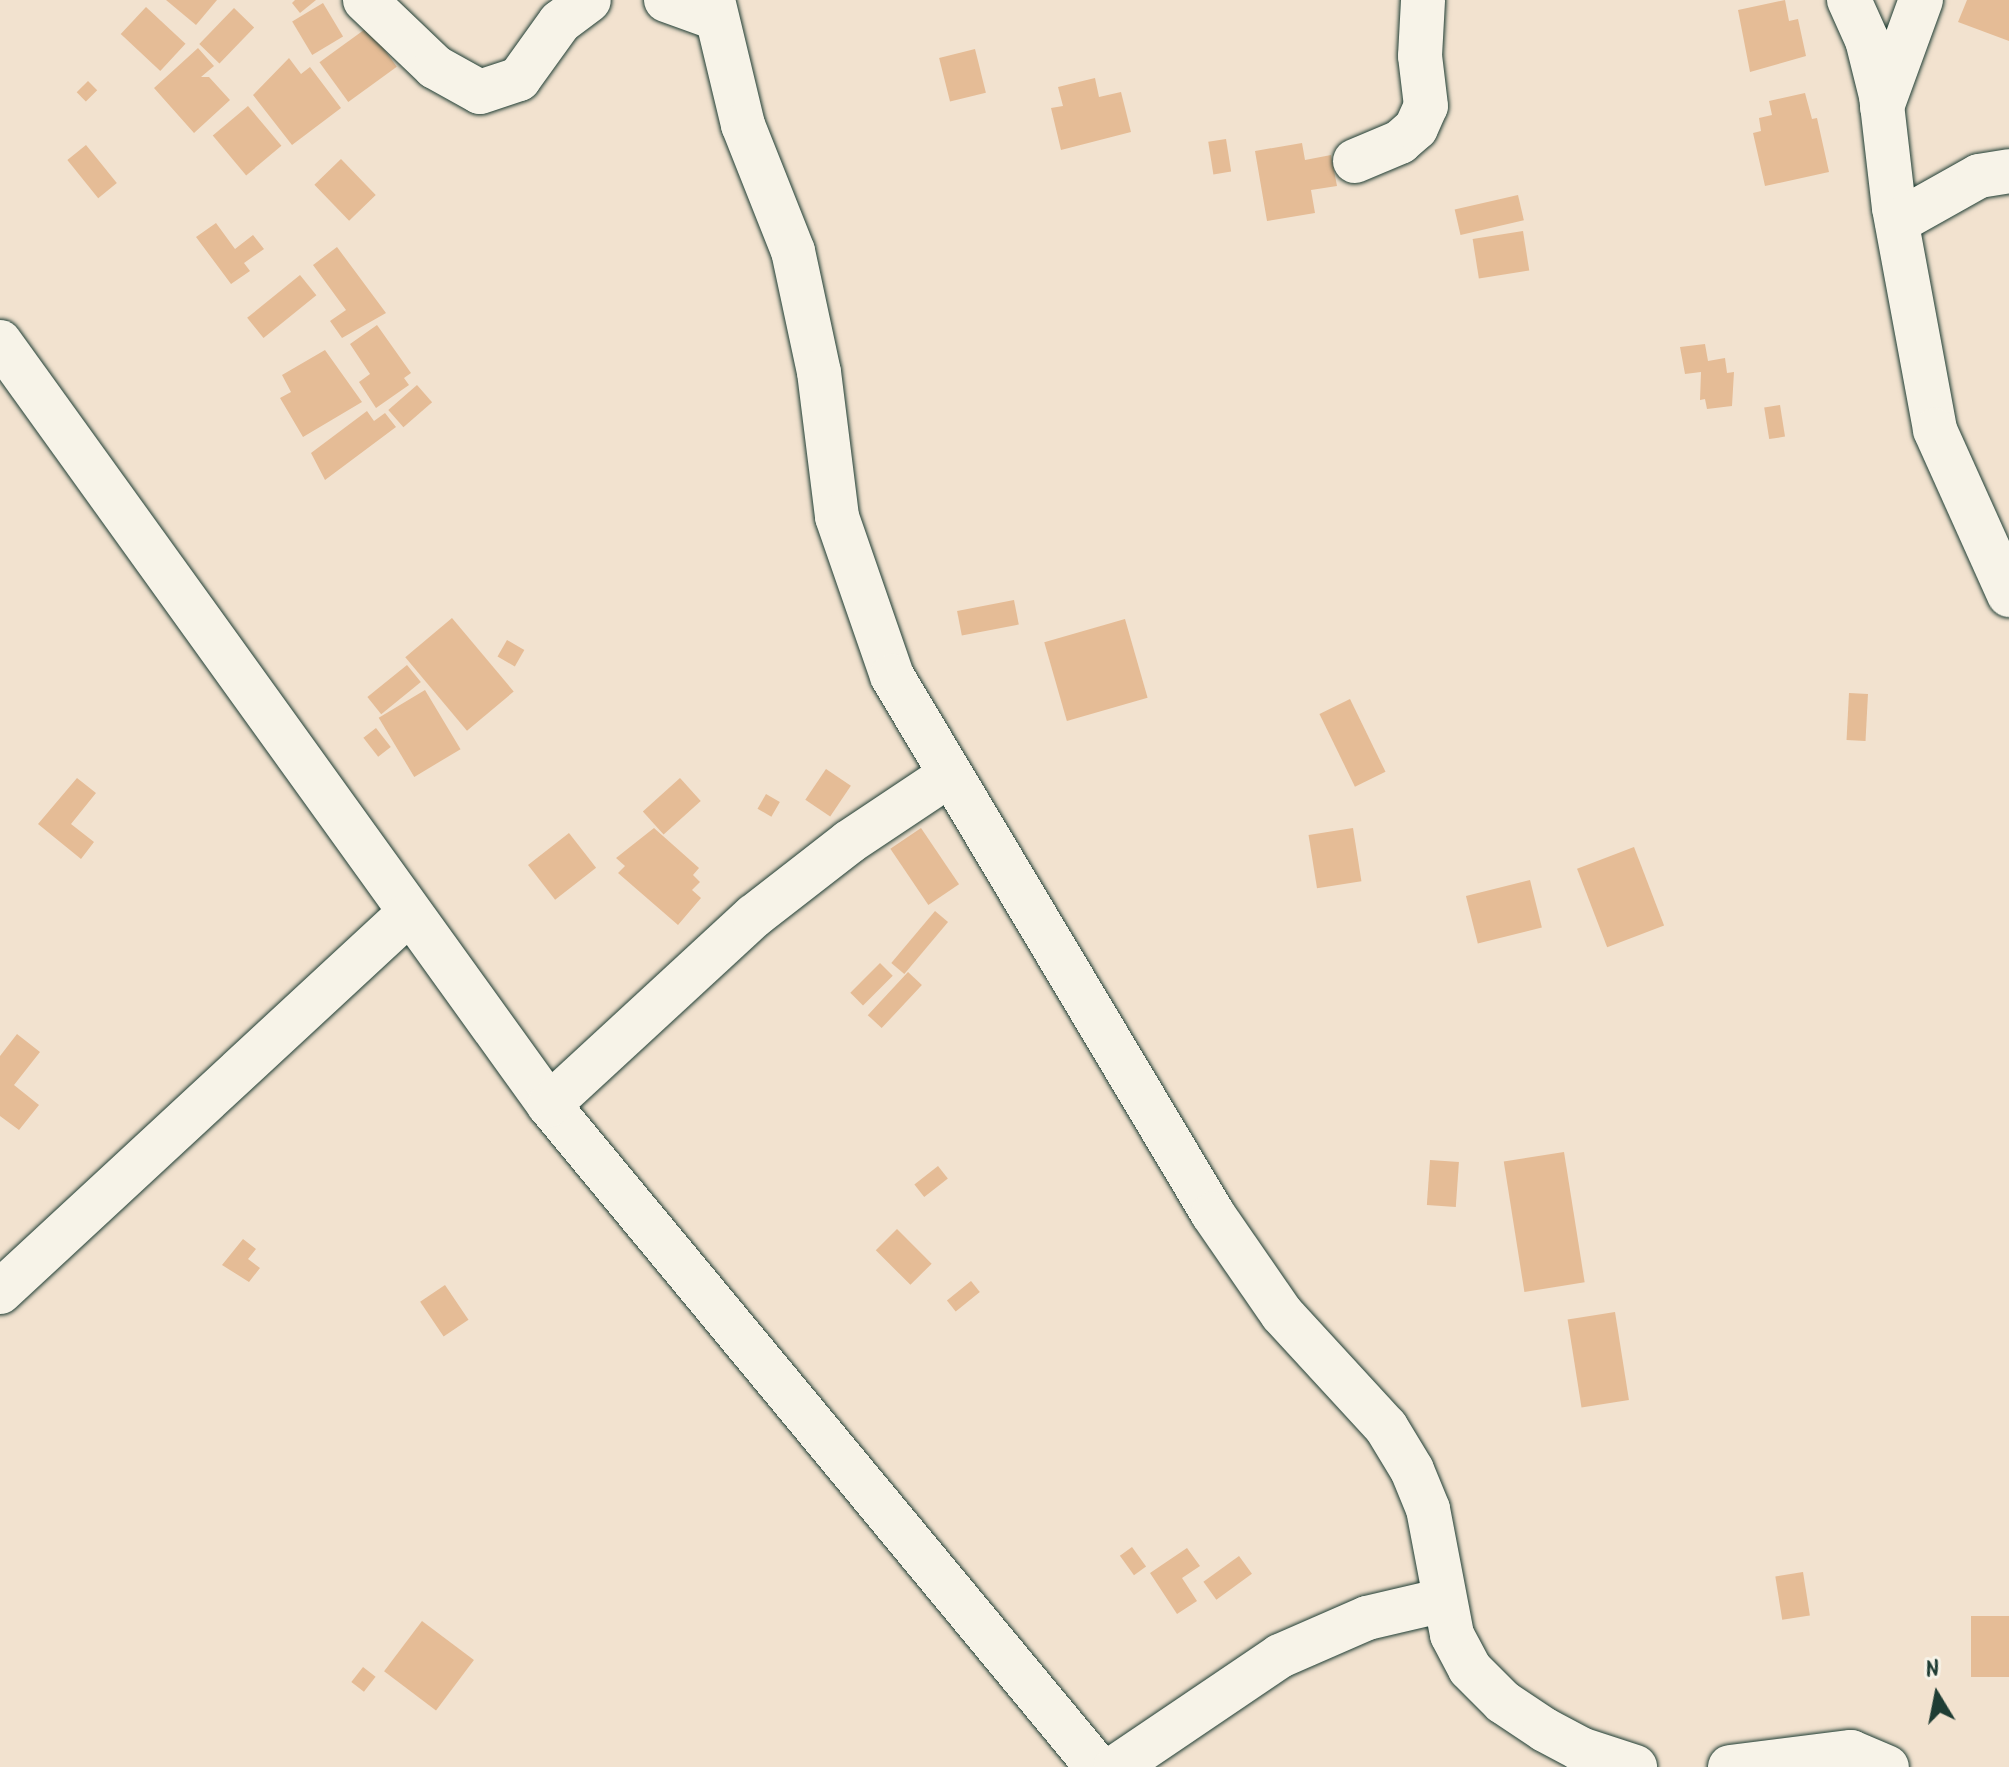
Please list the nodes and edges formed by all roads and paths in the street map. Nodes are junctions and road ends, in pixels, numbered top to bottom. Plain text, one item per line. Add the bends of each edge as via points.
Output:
1 (365, 0) edge
2 (589, 0) edge
3 (666, 0) edge
4 (1423, 0) edge
5 (1849, 0) edge
6 (1921, 0) edge
7 (714, 9) edge
8 (1882, 107) junction
9 (1355, 161) dead end
10 (2009, 171) edge
11 (1897, 222) junction
12 (0, 342) edge
13 (2009, 595) edge
14 (948, 776) junction
15 (408, 914) junction
16 (549, 1105) junction
17 (0, 1292) edge
18 (1444, 1600) junction
19 (1097, 1767) edge
20 (1116, 1767) edge
21 (1635, 1767) edge
22 (1730, 1767) edge
23 (1887, 1767) edge

1 - 2 street via 435,67 480,92 519,79 560,22
3 - 7 street
4 - 9 street via 1420,56 1426,106 1416,128 1400,142
5 - 8 street via 1867,40
6 - 8 street
7 - 14 street via 743,125 793,251 809,314 837,517 892,676
8 - 11 street
10 - 11 street via 1979,176
11 - 13 street via 1935,430
12 - 15 street
14 - 16 street via 849,842 754,916
14 - 18 street via 1213,1214 1282,1314 1386,1427 1406,1459 1428,1509
15 - 16 street
15 - 17 street
16 - 19 street
18 - 20 street via 1367,1618 1280,1656
18 - 21 street via 1452,1635 1470,1669 1503,1702 1580,1749
22 - 23 street via 1851,1752

